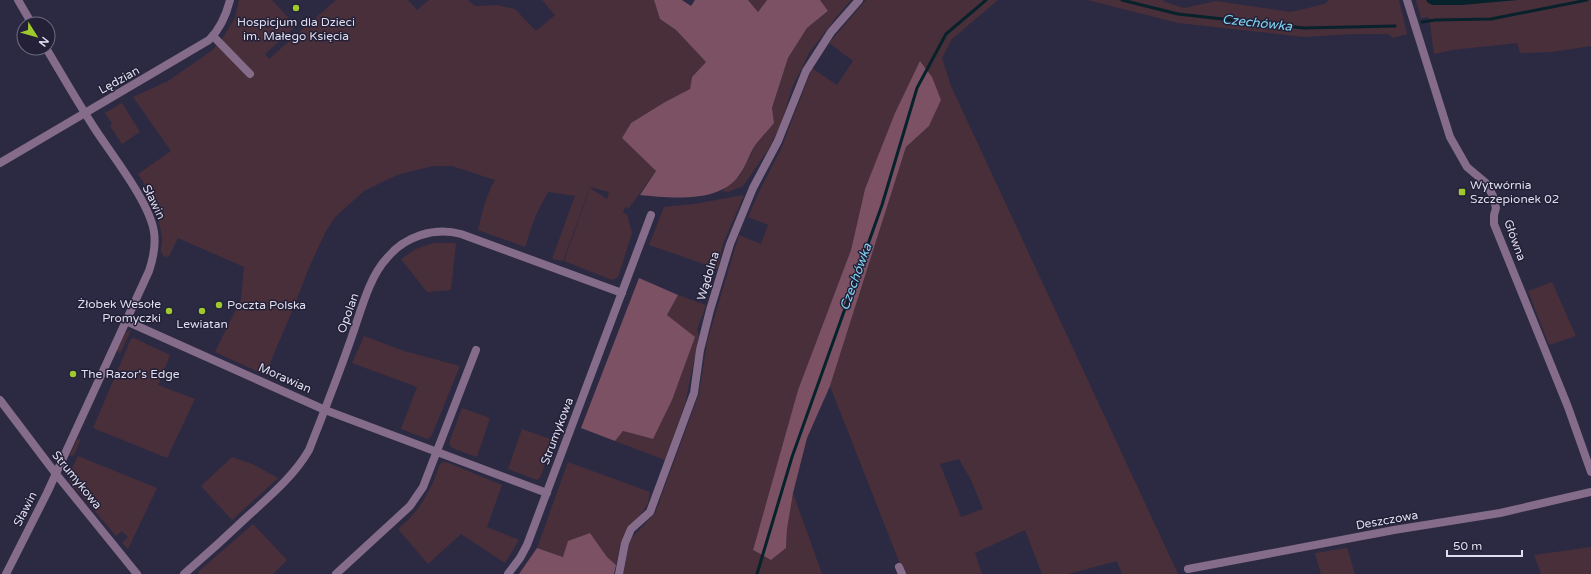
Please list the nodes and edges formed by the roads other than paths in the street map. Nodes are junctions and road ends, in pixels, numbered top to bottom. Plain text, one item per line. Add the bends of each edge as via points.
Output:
1 (18, 0) edge
2 (230, 0) edge
3 (859, 0) edge
4 (1407, 0) edge
5 (27, 16) edge
6 (213, 36) junction
7 (51, 56) edge
8 (250, 74) dead end
9 (85, 113) junction
10 (0, 163) edge
11 (651, 215) dead end
12 (622, 293) junction
13 (126, 321) junction
14 (476, 350) dead end
15 (0, 400) edge
16 (325, 410) junction
17 (436, 451) junction
18 (1591, 472) edge
19 (56, 474) junction
20 (1591, 492) edge
21 (547, 493) junction
22 (1188, 569) dead end
23 (6, 574) edge
24 (137, 574) edge
25 (184, 574) edge
26 (336, 574) edge
27 (508, 574) edge
28 (619, 574) edge

1 - 5 street
2 - 6 street, Lędzian via 221,25
3 - 28 street, Wądolna via 831,32 806,70 778,141 753,188 730,244 710,310 700,350 694,393 650,512 631,529 625,543
4 - 18 street, Główna via 1450,137 1467,167 1486,183 1493,196 1496,208 1494,224 1568,407
6 - 8 street
6 - 9 street, Lędzian via 175,62
7 - 9 street, Sławin
9 - 10 street, Lędzian
9 - 13 street, Sławin via 136,191 148,212 154,232 153,257 149,271
11 - 12 street, Strumykowa
12 - 16 street, Opolan via 461,234 435,232 409,239 380,267
12 - 21 street, Strumykowa
13 - 16 street, Morawian
13 - 19 street, Sławin
14 - 17 street
15 - 19 street, Strumykowa
16 - 17 street, Morawian
16 - 25 street, Opolan via 309,450 298,467 261,505
17 - 21 street, Morawian
17 - 26 street via 423,487 415,500
19 - 23 street, Sławin
19 - 24 street, Strumykowa
20 - 22 street, Deszczowa via 1500,513
21 - 27 street, Strumykowa via 527,545

